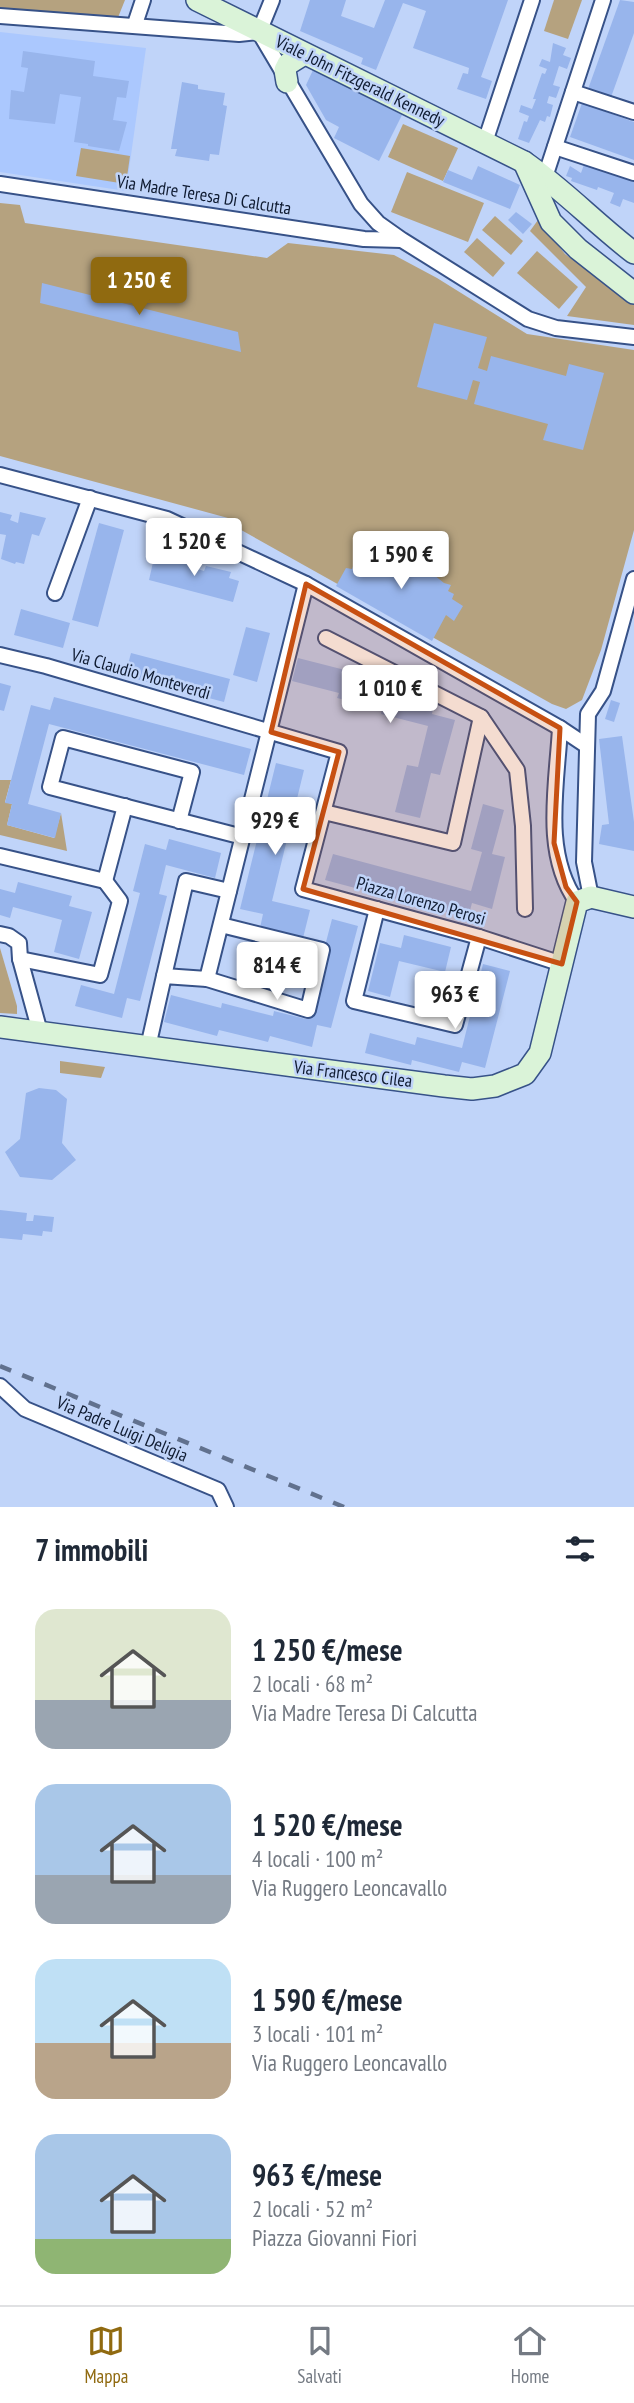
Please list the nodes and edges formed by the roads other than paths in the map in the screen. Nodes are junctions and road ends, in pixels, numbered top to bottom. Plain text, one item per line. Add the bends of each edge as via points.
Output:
1 (143, 0) edge
2 (197, 0) edge
3 (272, 0) edge
4 (532, 0) edge
5 (603, 0) edge
6 (0, 16) edge
7 (135, 24) dead end
8 (259, 32) junction
9 (304, 54) junction
10 (287, 82) junction
11 (573, 92) junction
12 (634, 113) edge
13 (485, 142) junction
14 (555, 147) junction
15 (524, 162) junction
16 (634, 173) edge
17 (545, 177) junction
18 (0, 184) edge
19 (539, 199) junction
20 (573, 200) junction
21 (551, 222) junction
22 (402, 240) junction
23 (634, 253) edge
24 (634, 293) edge
25 (634, 337) edge
26 (0, 475) edge
27 (90, 498) junction
28 (634, 579) edge
29 (306, 584) junction
30 (55, 593) dead end
31 (326, 638) dead end
32 (0, 655) edge
33 (588, 714) junction
34 (481, 718) junction
35 (560, 728) junction
36 (271, 732) junction
37 (587, 746) junction
38 (125, 806) junction
39 (324, 812) junction
40 (179, 821) junction
41 (243, 837) junction
42 (0, 856) edge
43 (104, 881) junction
44 (229, 891) junction
45 (584, 900) junction
46 (634, 906) edge
47 (525, 908) dead end
48 (377, 909) junction
49 (221, 925) junction
50 (0, 934) edge
51 (479, 937) junction
52 (20, 959) junction
53 (562, 964) junction
54 (164, 975) junction
55 (207, 979) junction
56 (0, 1027) edge
57 (40, 1032) junction
58 (148, 1047) junction
59 (0, 1386) edge
60 (226, 1507) edge

1 - 7 street
2 - 8 street, Viale John Fitzgerald Kennedy
3 - 8 street
4 - 13 street
5 - 11 street
6 - 8 street
8 - 9 street, Viale John Fitzgerald Kennedy
8 - 10 street
9 - 10 street via 288,64
9 - 13 street, Viale John Fitzgerald Kennedy
10 - 22 street via 361,204
11 - 12 street
11 - 14 street
13 - 15 street, Viale John Fitzgerald Kennedy
14 - 16 street
14 - 17 street
15 - 17 street, Viale John Fitzgerald Kennedy
15 - 19 street
17 - 19 street
17 - 20 street, Viale John Fitzgerald Kennedy
18 - 22 street, Via Madre Teresa Di Calcutta via 363,239
19 - 21 street
20 - 21 street via 553,203
20 - 23 street, Viale John Fitzgerald Kennedy
21 - 24 street
22 - 25 street via 528,318 556,328
26 - 27 street
27 - 29 street via 167,519
27 - 30 street
28 - 33 street, Via Francesco Cilea via 603,691
29 - 35 street
29 - 36 street
31 - 34 street
32 - 36 street, Via Claudio Monteverdi
33 - 35 street
33 - 37 street, Via Francesco Cilea
34 - 39 street via 453,843
34 - 47 street via 517,770
35 - 37 street
35 - 45 street via 554,843 566,887
36 - 39 street, Piazza Lorenzo Perosi via 339,752
36 - 41 street
37 - 45 street, Via Francesco Cilea
38 - 40 street
38 - 40 street via 50,787 62,738 192,772
38 - 43 street
39 - 48 street, Piazza Lorenzo Perosi via 303,889
40 - 41 street
41 - 44 street
42 - 43 street
43 - 52 street via 120,901 100,975
44 - 49 street
44 - 54 street via 186,881
45 - 46 street
45 - 53 street, Via Francesco Cilea
48 - 51 street, Piazza Lorenzo Perosi
48 - 51 street via 354,1000 454,1025
49 - 55 street
49 - 55 street via 322,950 308,1010
50 - 52 street via 19,943
51 - 53 street, Piazza Lorenzo Perosi
52 - 57 street
53 - 58 street, Via Francesco Cilea via 540,1053 525,1074 495,1086 444,1086
54 - 55 street
54 - 58 street
56 - 57 street, Via Francesco Cilea
57 - 58 street, Via Francesco Cilea
59 - 60 street, Via Padre Luigi Deligia via 25,1409 218,1490

